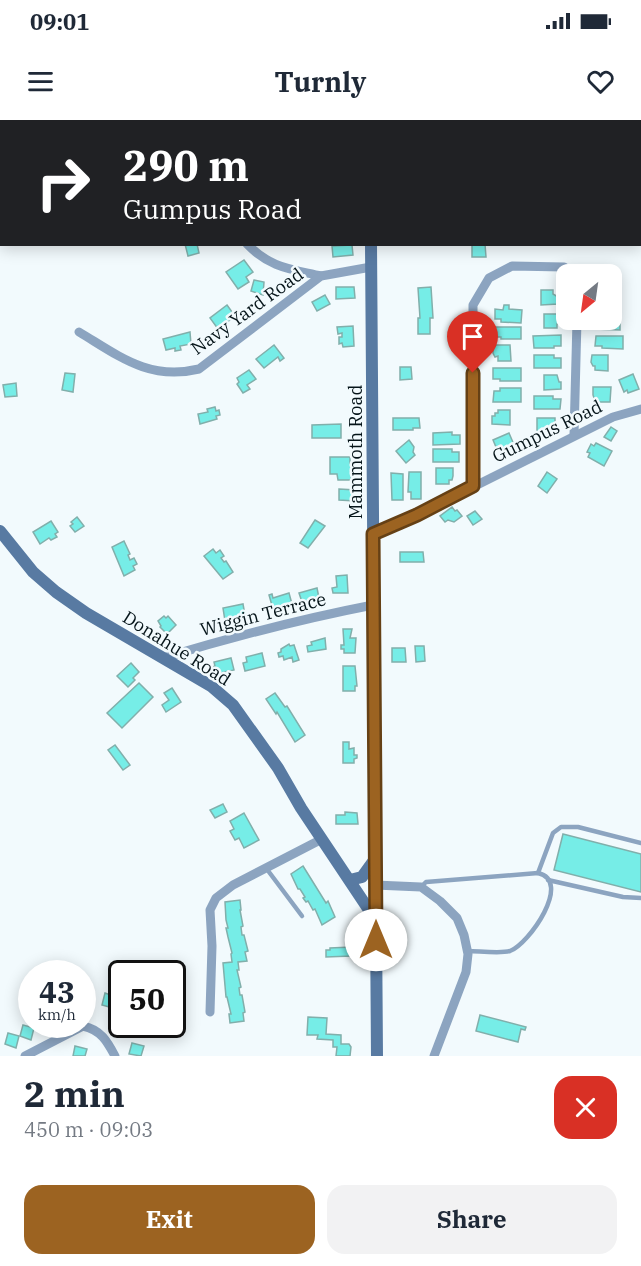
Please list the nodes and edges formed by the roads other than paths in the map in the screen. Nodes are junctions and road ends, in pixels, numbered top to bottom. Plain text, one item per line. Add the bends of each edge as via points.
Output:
1 (249, 246) edge
2 (371, 246) edge
3 (371, 267) junction
4 (556, 267) edge
5 (321, 276) junction
6 (577, 330) edge
7 (79, 332) dead end
8 (641, 409) edge
9 (574, 435) junction
10 (473, 486) junction
11 (0, 531) edge
12 (373, 534) junction
13 (373, 605) junction
14 (163, 658) junction
15 (322, 839) junction
16 (641, 843) edge
17 (375, 860) junction
18 (267, 868) junction
19 (538, 873) junction
20 (350, 879) junction
21 (548, 880) junction
22 (375, 885) junction
23 (421, 887) junction
24 (641, 898) edge
25 (303, 916) dead end
26 (376, 921) junction
27 (468, 951) junction
28 (210, 1012) dead end
29 (25, 1056) edge
30 (115, 1056) edge
31 (377, 1056) edge
32 (434, 1056) edge

1 - 5 street via 276,265
2 - 3 main road, Mammoth Road
3 - 5 street, Navy Yard Road
3 - 12 main road, Mammoth Road
4 - 10 street via 512,266 489,278 473,305
5 - 7 street, Navy Yard Road via 199,369 188,372 147,370
6 - 9 street
8 - 9 street, Gumpus Road
9 - 10 street, Gumpus Road
10 - 12 street, Gumpus Road
11 - 14 main road, Donahue Road via 33,572 56,592
12 - 13 main road, Mammoth Road
13 - 14 street, Wiggin Terrace via 308,617
13 - 17 main road, Mammoth Road
14 - 15 main road, Donahue Road via 211,686 233,705
15 - 18 street
15 - 20 main road, Donahue Road
16 - 19 lane via 578,827 561,827 553,833
17 - 20 main road via 362,877
17 - 22 main road, Mammoth Road
18 - 25 lane
18 - 28 street via 216,897 210,910
19 - 21 lane
19 - 23 lane via 426,882
20 - 26 main road, Donahue Road
21 - 24 lane
21 - 27 lane via 547,908 522,943 509,952
22 - 23 street
22 - 26 main road, Mammoth Road
23 - 27 street via 457,918
26 - 31 main road, Mammoth Road
27 - 32 street via 466,972
29 - 30 street via 83,1026 104,1036

